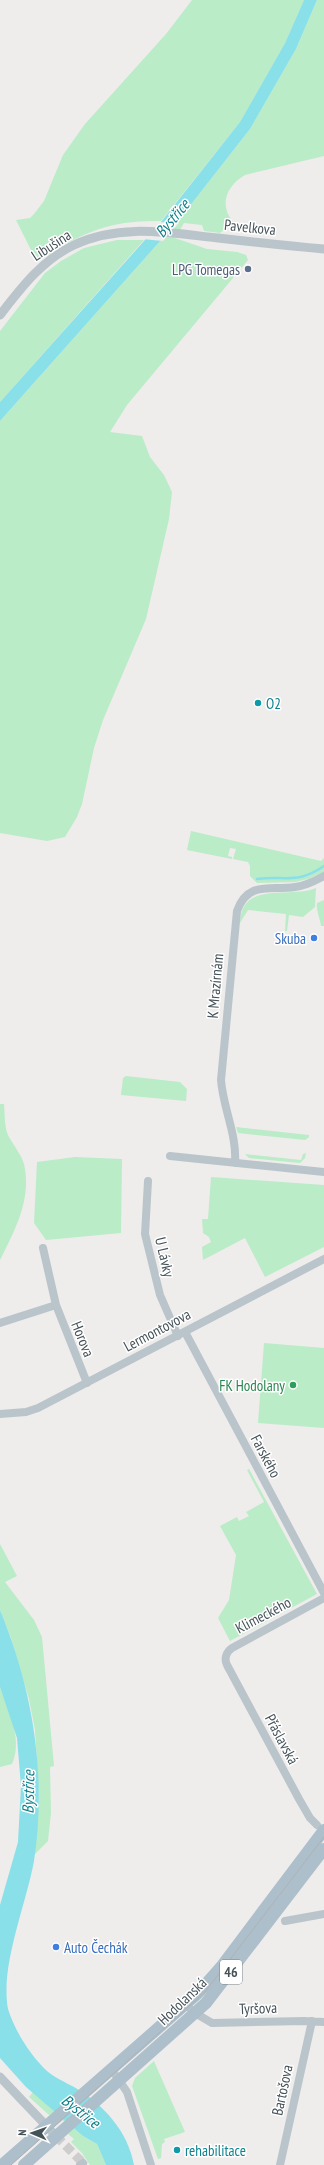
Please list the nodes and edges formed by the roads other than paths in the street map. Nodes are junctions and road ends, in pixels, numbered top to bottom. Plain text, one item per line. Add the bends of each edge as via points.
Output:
1 (174, 233) joint
2 (324, 249) edge
3 (0, 315) edge
4 (324, 876) edge
5 (170, 1156) dead end
6 (235, 1163) junction
7 (324, 1172) edge
8 (148, 1181) dead end
9 (43, 1248) dead end
10 (324, 1259) edge
11 (56, 1305) junction
12 (0, 1323) edge
13 (181, 1334) junction
14 (87, 1383) junction
15 (0, 1414) edge
16 (324, 1593) edge
17 (324, 1598) edge
18 (226, 1664) joint
19 (320, 1828) edge
20 (324, 1849) edge
21 (324, 1914) edge
22 (285, 1921) dead end
23 (191, 2009) junction
24 (312, 2021) junction
25 (324, 2022) edge
26 (112, 2070) junction
27 (0, 2077) edge
28 (120, 2079) junction
29 (49, 2123) junction
30 (56, 2136) junction
31 (2, 2165) edge
32 (24, 2165) edge
33 (150, 2165) edge
34 (280, 2165) edge

1 - 2 street, Pavelkova
1 - 3 street, Libušina via 137,230 101,235 64,251 34,274
4 - 6 street, K Mrazírnám via 300,886 257,888 242,901 237,911 220,1080 235,1143
5 - 6 street
6 - 7 street
8 - 13 street, U Lávky via 145,1234 160,1295
9 - 11 street, Horova
10 - 13 street, Lermontovova
11 - 12 street
11 - 14 street, Horova
13 - 14 street, Lermontovova
13 - 16 street, Farského
14 - 15 street, Lermontovova via 31,1411
17 - 18 street, Klimeckého via 230,1649
18 - 19 street, Přáslavská via 301,1804
19 - 23 main road
20 - 23 main road, Hodolanská / 46 via 223,1983
21 - 22 street
23 - 24 street, Tyršova via 209,2022 218,2023
23 - 26 main road
23 - 28 main road, Hodolanská / 46
24 - 25 street, Tyršova
24 - 34 street, Bartošova
26 - 28 street
26 - 29 main road
27 - 29 street
28 - 30 main road, Hodolanská / 46
28 - 33 street via 127,2092
29 - 30 street
29 - 31 main road
30 - 32 main road, 46

